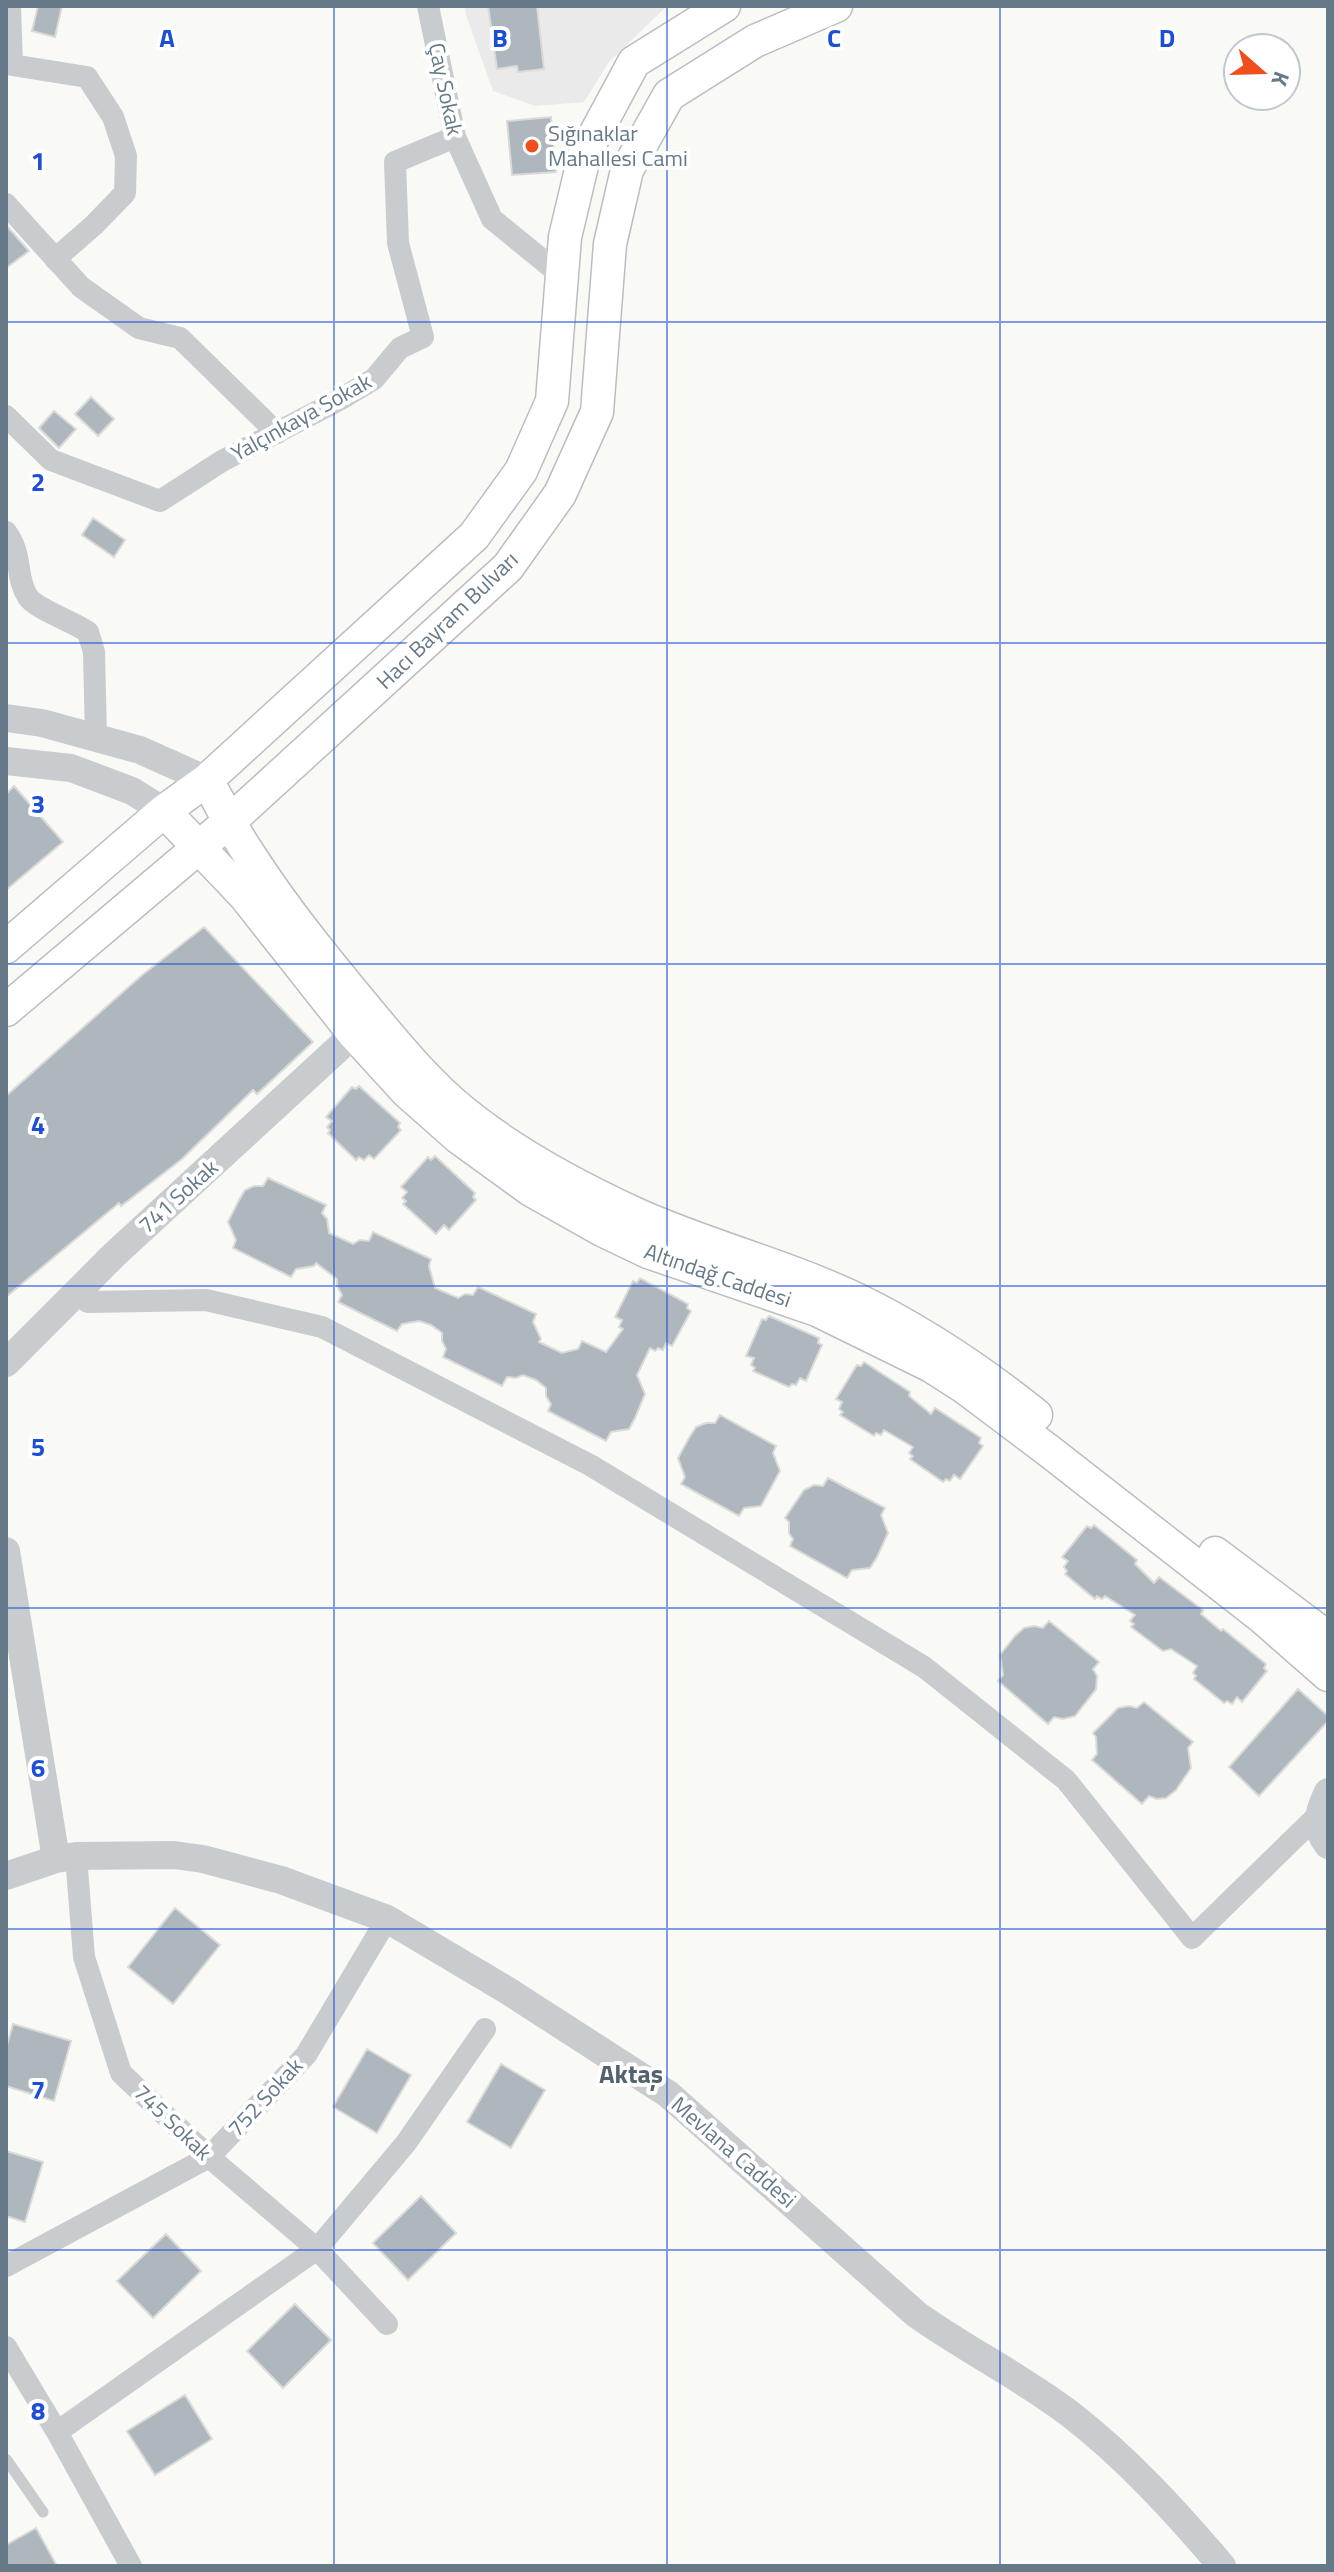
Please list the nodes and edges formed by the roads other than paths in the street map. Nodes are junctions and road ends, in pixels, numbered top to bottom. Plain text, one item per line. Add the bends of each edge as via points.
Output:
1 (10, 6) edge
2 (428, 6) edge
3 (724, 6) edge
4 (836, 6) edge
5 (455, 137) junction
6 (6, 204) edge
7 (55, 259) junction
8 (562, 276) junction
9 (6, 416) edge
10 (277, 433) junction
11 (6, 532) edge
12 (6, 718) edge
13 (96, 738) junction
14 (6, 761) edge
15 (207, 780) junction
16 (164, 811) junction
17 (230, 821) junction
18 (197, 847) junction
19 (6, 947) edge
20 (6, 1010) edge
21 (354, 1034) junction
22 (88, 1302) dead end
23 (6, 1363) edge
24 (6, 1551) edge
25 (1328, 1638) edge
26 (1328, 1675) edge
27 (1324, 1803) edge
28 (1328, 1845) edge
29 (66, 1858) junction
30 (6, 1876) edge
31 (387, 1919) junction
32 (485, 2029) dead end
33 (209, 2157) junction
34 (317, 2249) junction
35 (6, 2266) edge
36 (387, 2324) dead end
37 (6, 2347) edge
38 (12, 2372) edge
39 (57, 2432) junction
40 (6, 2459) edge
41 (43, 2512) dead end
42 (131, 2566) edge
43 (1222, 2566) edge

1 - 7 street via 12,65 87,77 113,117 126,156 125,193
2 - 5 street, Çay Sokak
3 - 8 main road, Hacı Bayram Bulvarı via 634,62 585,153 565,237
4 - 17 main road, Hacı Bayram Bulvarı via 755,41 669,95 627,170 610,244 597,412 560,494 508,567
5 - 8 street, Çay Sokak via 492,219
5 - 10 street, Yalçınkaya Sokak via 395,162 398,243 423,337 400,348 374,379
6 - 7 street
7 - 10 street via 81,287 139,328 180,338
8 - 15 main road, Hacı Bayram Bulvarı via 552,401 521,471 474,536
9 - 10 street, Yalçınkaya Sokak via 51,460 160,501
11 - 13 street via 15,544 29,599 88,632 94,652
12 - 13 street
13 - 15 street via 140,750
14 - 16 street via 71,768 132,791
15 - 16 main road, Hacı Bayram Bulvarı
15 - 17 main road, Altındağ Caddesi
16 - 18 main road, Altındağ Caddesi
16 - 19 main road, Hacı Bayram Bulvarı
17 - 18 main road, Hacı Bayram Bulvarı
17 - 25 main road, Altındağ Caddesi via 270,886 339,976 411,1062 461,1111 551,1170 635,1214 842,1294 933,1340 980,1370
18 - 20 main road, Hacı Bayram Bulvarı
18 - 21 main road, Altındağ Caddesi via 245,896
21 - 23 street, 741 Sokak via 115,1254
21 - 26 main road, Altındağ Caddesi via 432,1115 555,1205 648,1252 849,1324 964,1387 1263,1618
22 - 27 street via 206,1300 322,1327 590,1465 924,1667 1066,1780 1192,1938
24 - 29 street, 745 Sokak
27 - 28 street via 1318,1827
29 - 30 street, Mevlana Caddesi
29 - 31 street, Mevlana Caddesi via 203,1859 281,1880
29 - 33 street, 745 Sokak via 84,1957 121,2073
31 - 33 street, 752 Sokak via 306,2055
31 - 43 street, Mevlana Caddesi via 668,2094 916,2314 1023,2381 1124,2458
32 - 34 street via 406,2143
33 - 34 street, 745 Sokak
33 - 35 street, 752 Sokak
34 - 36 street, 745 Sokak
34 - 39 street
37 - 38 street
38 - 39 street
39 - 42 street
40 - 41 lane

